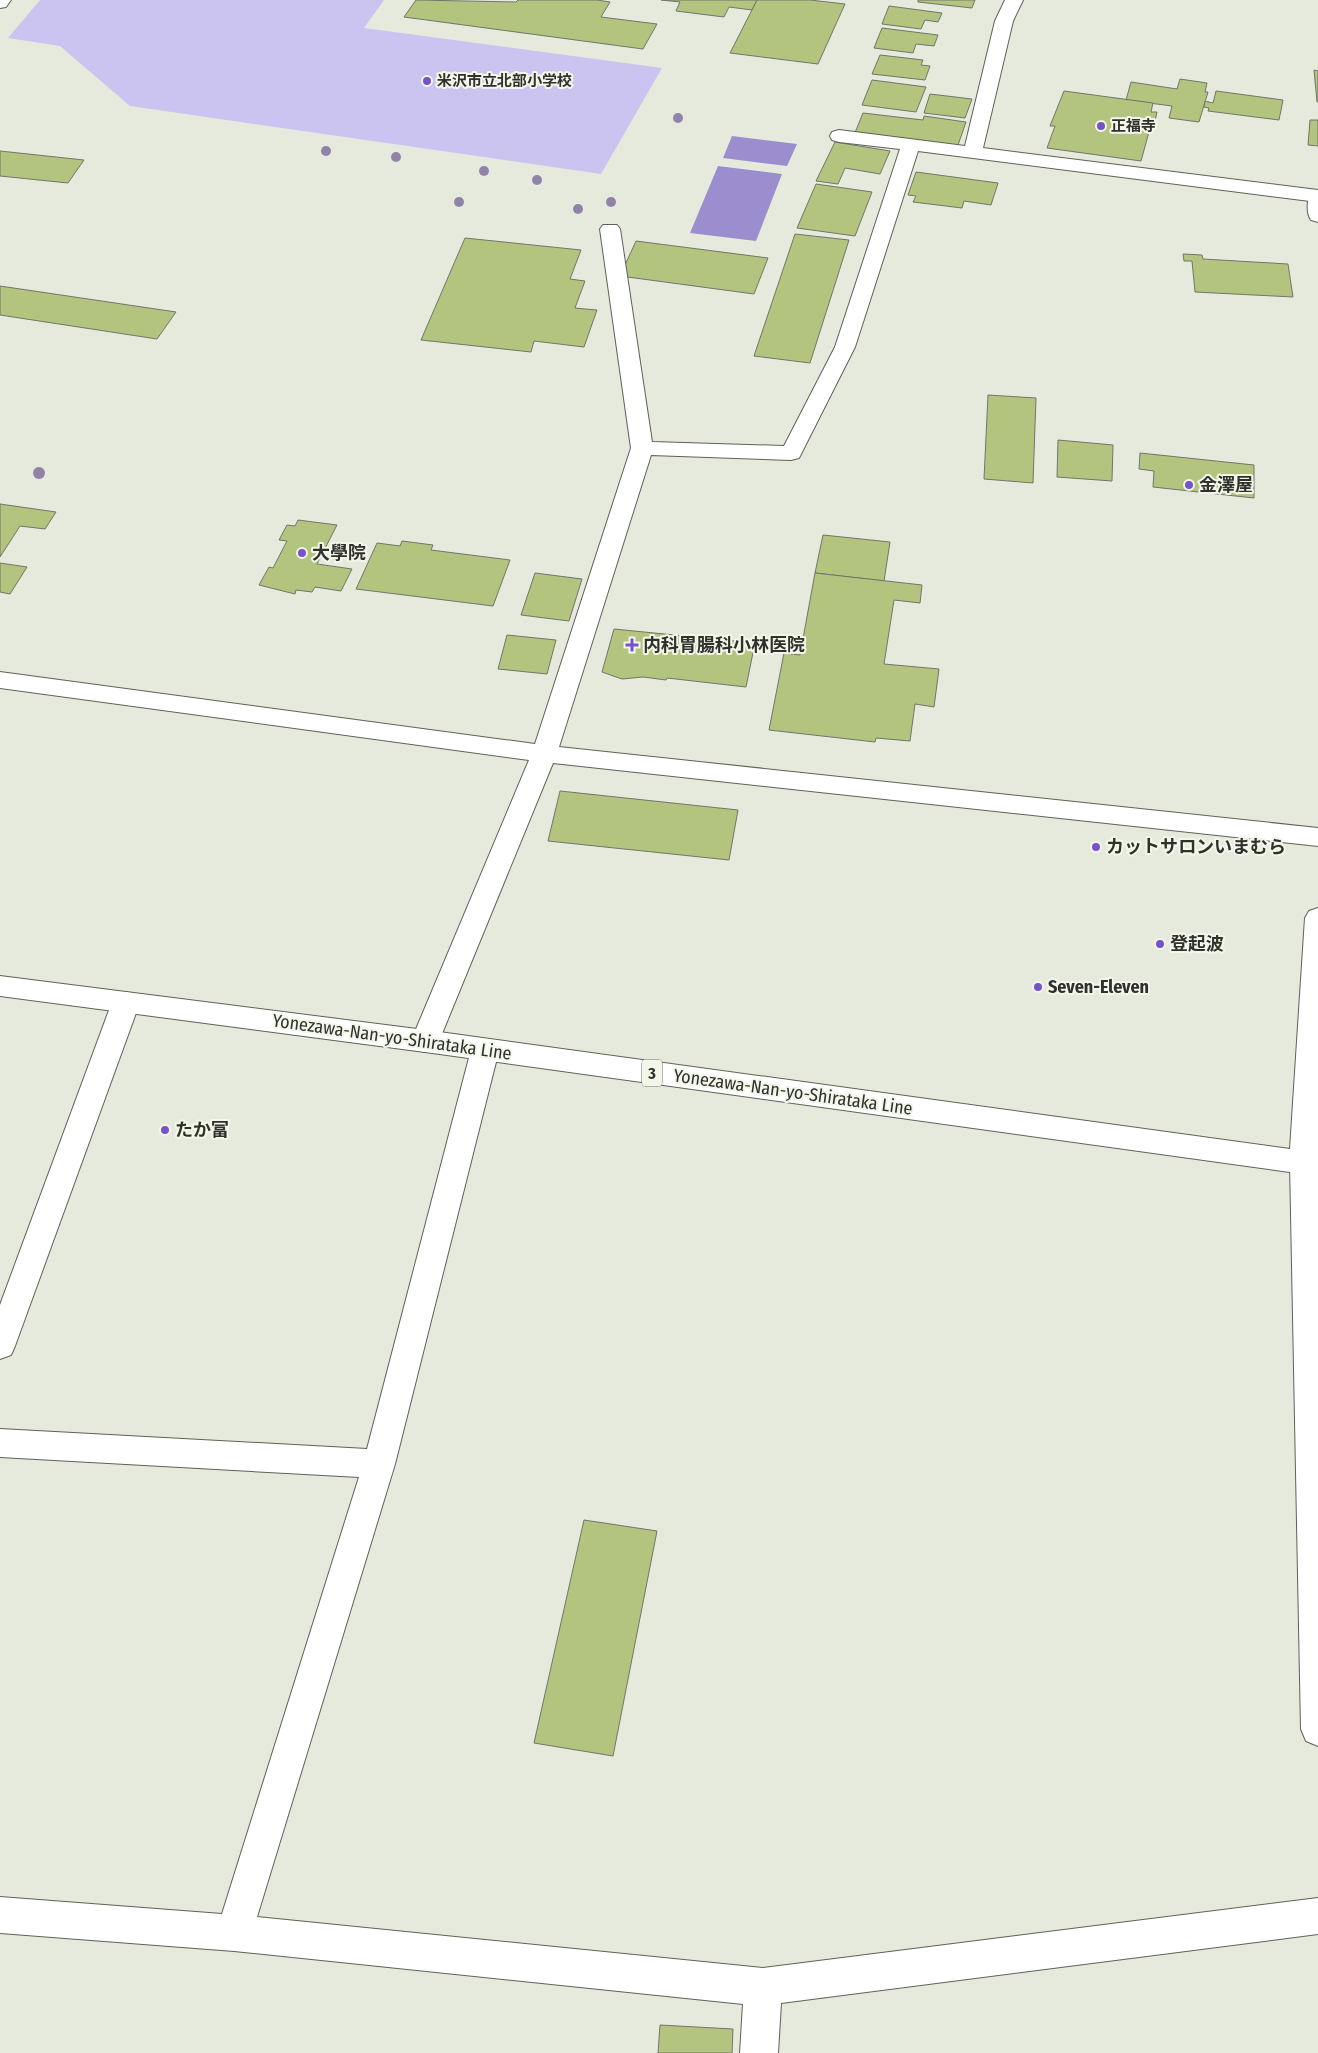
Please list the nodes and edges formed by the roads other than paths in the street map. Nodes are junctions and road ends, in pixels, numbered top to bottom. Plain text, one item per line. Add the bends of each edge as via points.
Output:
1 (1014, 0) edge
2 (839, 136) dead end
3 (910, 146) junction
4 (972, 154) junction
5 (1318, 196) edge
6 (1318, 216) edge
7 (610, 228) dead end
8 (642, 448) junction
9 (0, 680) edge
10 (544, 754) junction
11 (1318, 837) edge
12 (1318, 918) edge
13 (0, 986) edge
14 (126, 1002) junction
15 (425, 1040) junction
16 (485, 1050) junction
17 (1311, 1162) edge
18 (0, 1346) edge
19 (0, 1443) edge
20 (379, 1464) junction
21 (1318, 1729) edge
22 (0, 1915) edge
23 (1318, 1916) edge
24 (234, 1933) junction
25 (763, 1987) junction
26 (760, 2053) edge

1 - 4 street via 1004,21
2 - 3 street
3 - 4 street
3 - 8 street via 846,347 792,453
4 - 5 street
5 - 6 street
7 - 8 street
8 - 10 street
9 - 10 street
10 - 11 street
10 - 15 street
12 - 17 street
13 - 14 street, Yonezawa-Nan-yo-Shirataka Line / 3
14 - 15 street, Yonezawa-Nan-yo-Shirataka Line / 3
14 - 18 street
15 - 16 street, Yonezawa-Nan-yo-Shirataka Line / 3
16 - 17 street, Yonezawa-Nan-yo-Shirataka Line / 3
16 - 20 street
17 - 21 street
19 - 20 street
20 - 24 street
22 - 24 street
23 - 25 street
24 - 25 street
25 - 26 street

